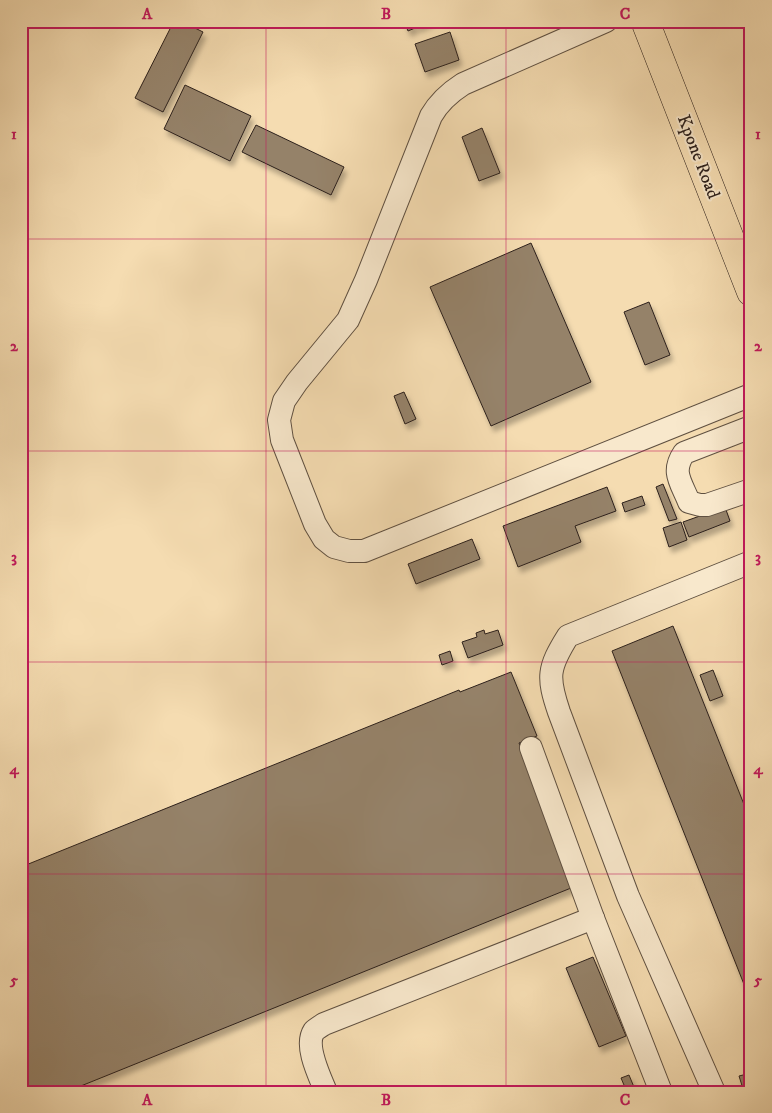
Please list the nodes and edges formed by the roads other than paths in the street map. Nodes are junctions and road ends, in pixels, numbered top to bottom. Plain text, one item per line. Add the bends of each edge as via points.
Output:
1 (606, 21) edge
2 (645, 21) edge
3 (751, 292) edge
4 (751, 395) edge
5 (751, 427) edge
6 (751, 490) edge
7 (751, 562) edge
8 (531, 748) dead end
9 (593, 918) junction
10 (326, 1092) edge
11 (661, 1092) edge
12 (714, 1092) edge

1 - 4 lane via 463,84 449,92 437,105 348,320 284,401 279,420 282,440 324,539 334,548 364,551
2 - 3 main road, Kpone Road
5 - 6 lane via 684,453 676,470 689,502 700,505
7 - 12 lane via 568,636 550,670 551,690 628,896
8 - 9 lane
9 - 10 lane via 324,1024 314,1032 311,1044 312,1056
9 - 11 lane

